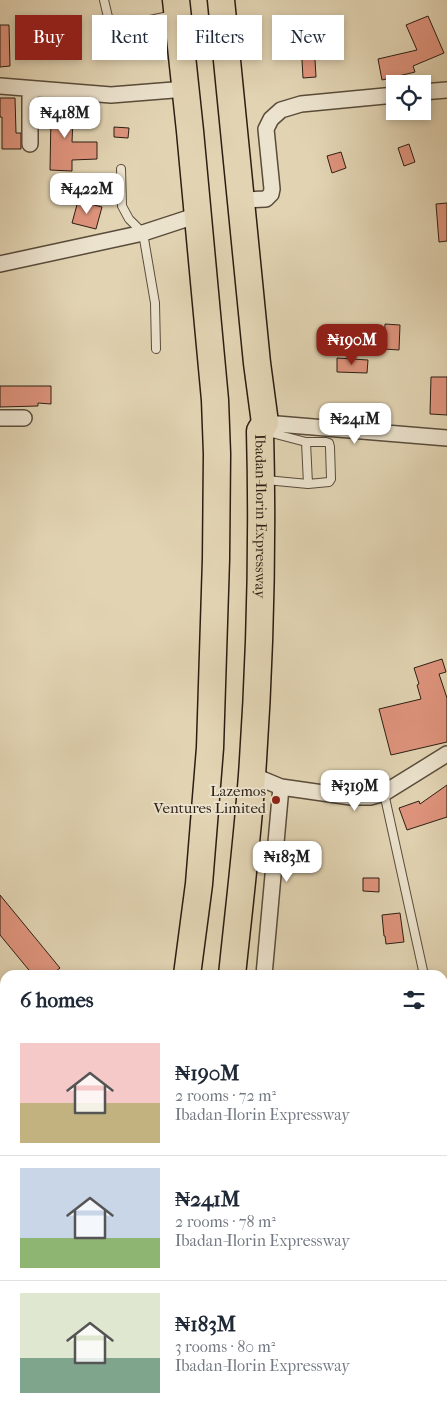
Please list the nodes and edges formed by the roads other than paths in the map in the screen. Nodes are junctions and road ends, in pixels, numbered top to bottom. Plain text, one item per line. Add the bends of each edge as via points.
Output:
1 (104, 0) edge
2 (221, 0) edge
3 (177, 7) edge
4 (0, 86) edge
5 (30, 89) junction
6 (186, 89) junction
7 (447, 90) edge
8 (431, 91) edge
9 (386, 96) edge
10 (30, 144) dead end
11 (121, 170) dead end
12 (241, 200) junction
13 (198, 215) junction
14 (143, 233) junction
15 (0, 264) edge
16 (156, 349) dead end
17 (0, 418) edge
18 (24, 418) dead end
19 (263, 427) junction
20 (447, 438) edge
21 (306, 442) junction
22 (262, 479) junction
23 (308, 484) junction
24 (447, 754) edge
25 (252, 775) junction
26 (281, 787) junction
27 (384, 793) junction
28 (189, 970) edge
29 (232, 970) edge
30 (264, 970) edge
31 (423, 970) edge

1 - 3 lane via 108,17 114,24 123,26
2 - 12 highway, Ibadan-Ilorin Expressway
3 - 6 highway
4 - 5 street
5 - 6 street via 111,95
5 - 10 street
6 - 13 highway
7 - 8 street
9 - 12 street via 301,104 281,110 266,129 271,194 266,199
11 - 14 lane via 122,206
12 - 19 highway, Ibadan-Ilorin Expressway
13 - 14 street
13 - 28 highway via 215,400 216,568 210,748
14 - 15 street
14 - 16 lane via 155,303
17 - 18 street
19 - 20 street
19 - 21 lane
19 - 22 highway, Ibadan-Ilorin Expressway
21 - 23 lane
21 - 23 lane via 326,442 330,447 331,479 329,482
22 - 23 lane
22 - 25 highway, Ibadan-Ilorin Expressway via 261,605
24 - 27 street
25 - 26 street
25 - 29 highway, Ibadan-Ilorin Expressway
26 - 27 street via 352,797
26 - 30 street
27 - 31 lane

